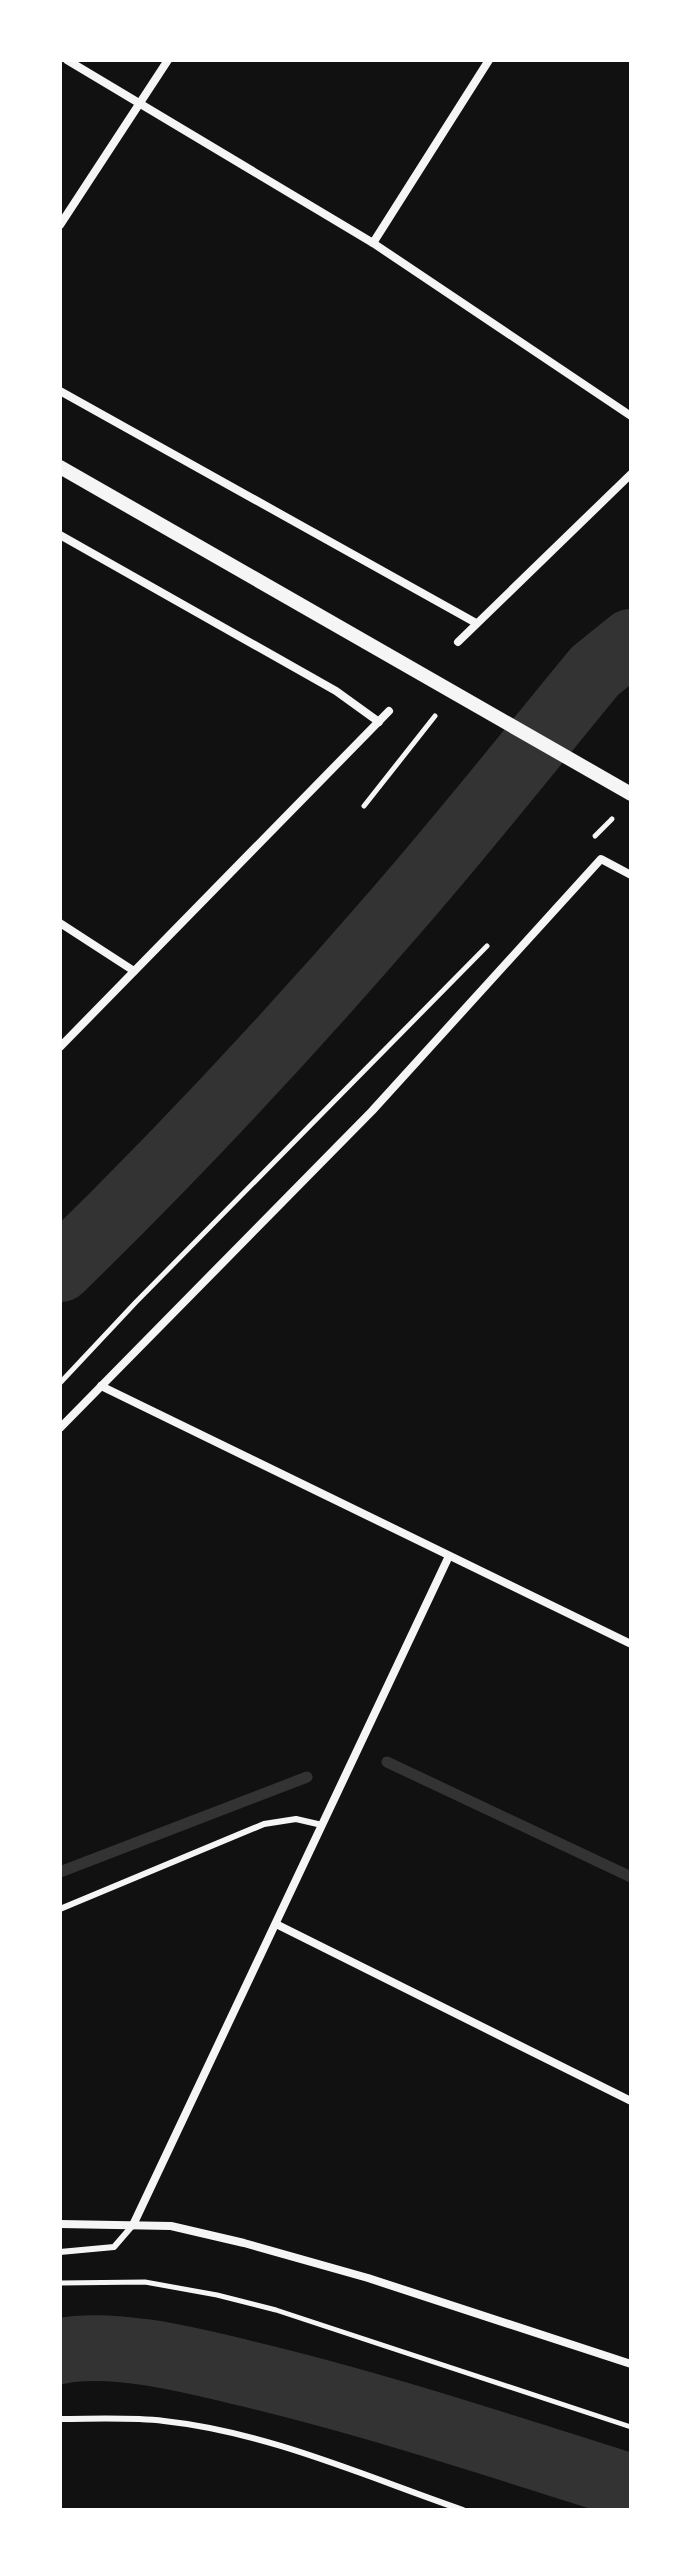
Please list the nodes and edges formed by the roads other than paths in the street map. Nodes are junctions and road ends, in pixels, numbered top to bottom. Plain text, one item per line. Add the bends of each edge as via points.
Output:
1 (67, 60) edge
2 (168, 60) edge
3 (489, 60) edge
4 (138, 104) junction
5 (60, 225) edge
6 (373, 243) junction
7 (60, 391) edge
8 (631, 416) edge
9 (60, 467) edge
10 (631, 474) edge
11 (60, 535) edge
12 (476, 623) junction
13 (458, 642) dead end
14 (389, 711) dead end
15 (379, 722) junction
16 (627, 792) edge
17 (631, 875) edge
18 (60, 923) edge
19 (134, 971) junction
20 (60, 1047) edge
21 (101, 1386) junction
22 (60, 1428) edge
23 (449, 1556) junction
24 (631, 1644) edge
25 (322, 1825) junction
26 (60, 1909) edge
27 (276, 1924) junction
28 (631, 2101) edge
29 (60, 2224) edge
30 (133, 2225) junction
31 (60, 2252) edge
32 (631, 2364) edge
33 (60, 2419) edge
34 (463, 2510) edge

1 - 4 street
2 - 4 street
3 - 6 street
4 - 5 street
4 - 6 street
6 - 8 street
7 - 12 street
9 - 16 street
10 - 12 street
11 - 15 street via 336,691
12 - 13 street
14 - 15 street
15 - 19 street
17 - 21 street via 601,859 372,1111
18 - 19 street
19 - 20 street
21 - 22 street
21 - 23 street
23 - 24 street
23 - 25 street
25 - 26 lane via 296,1819 264,1824
25 - 27 street
27 - 28 street
27 - 30 street
29 - 30 street
30 - 31 lane via 114,2247
30 - 32 street via 171,2226 258,2247
33 - 34 lane via 164,2421 219,2430

